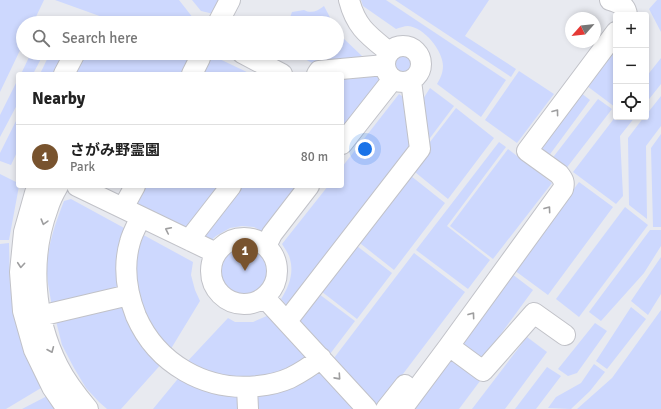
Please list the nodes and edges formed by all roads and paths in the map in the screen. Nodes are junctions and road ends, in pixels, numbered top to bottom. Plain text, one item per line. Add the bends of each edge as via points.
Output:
1 (230, 0) edge
2 (349, 0) edge
3 (610, 0) edge
4 (627, 12) edge
5 (222, 16) edge
6 (613, 36) edge
7 (71, 60) edge
8 (255, 60) edge
9 (395, 69) junction
10 (65, 72) edge
11 (278, 72) edge
12 (318, 72) edge
13 (344, 141) edge
14 (37, 188) edge
15 (57, 188) edge
16 (81, 188) edge
17 (134, 188) edge
18 (229, 188) edge
19 (307, 188) edge
20 (123, 208) junction
21 (141, 217) junction
22 (189, 240) junction
23 (266, 246) junction
24 (216, 254) junction
25 (129, 295) junction
26 (264, 297) junction
27 (40, 316) junction
28 (287, 321) junction
29 (565, 335) dead end
30 (449, 346) junction
31 (321, 358) junction
32 (247, 387) junction
33 (67, 409) edge
34 (88, 409) edge
35 (248, 409) edge
36 (367, 409) edge
37 (386, 409) edge
38 (402, 409) edge

1 - 5 lane
2 - 9 lane via 354,16
3 - 4 lane via 619,2
30 -> 6 lane via 563,189 563,178 527,150
7 - 10 lane
8 - 11 lane
9 - 12 lane
9 - 13 lane
9 - 28 lane via 420,149
14 -> 33 lane via 24,232 20,272 23,311 34,350 52,387
15 -> 27 lane via 40,234 37,261
16 - 20 lane
17 - 20 lane
18 - 22 lane
19 - 23 lane via 272,234
20 - 21 lane
22 -> 21 lane
21 - 25 lane via 130,241 126,262
22 - 24 lane
23 - 24 lane via 260,241 243,237 227,242
23 - 26 lane via 276,262 277,272 276,281
24 - 26 lane via 212,261 212,278 225,298 241,304
25 - 27 lane
25 - 32 lane via 140,325 152,343 172,364 205,381
26 - 28 lane
27 -> 34 lane via 58,367
28 - 31 lane
29 - 30 lane via 534,312 483,371
30 - 37 lane via 430,354
30 - 38 lane
31 - 32 lane via 289,378 269,385
31 -> 36 lane
32 - 35 lane

